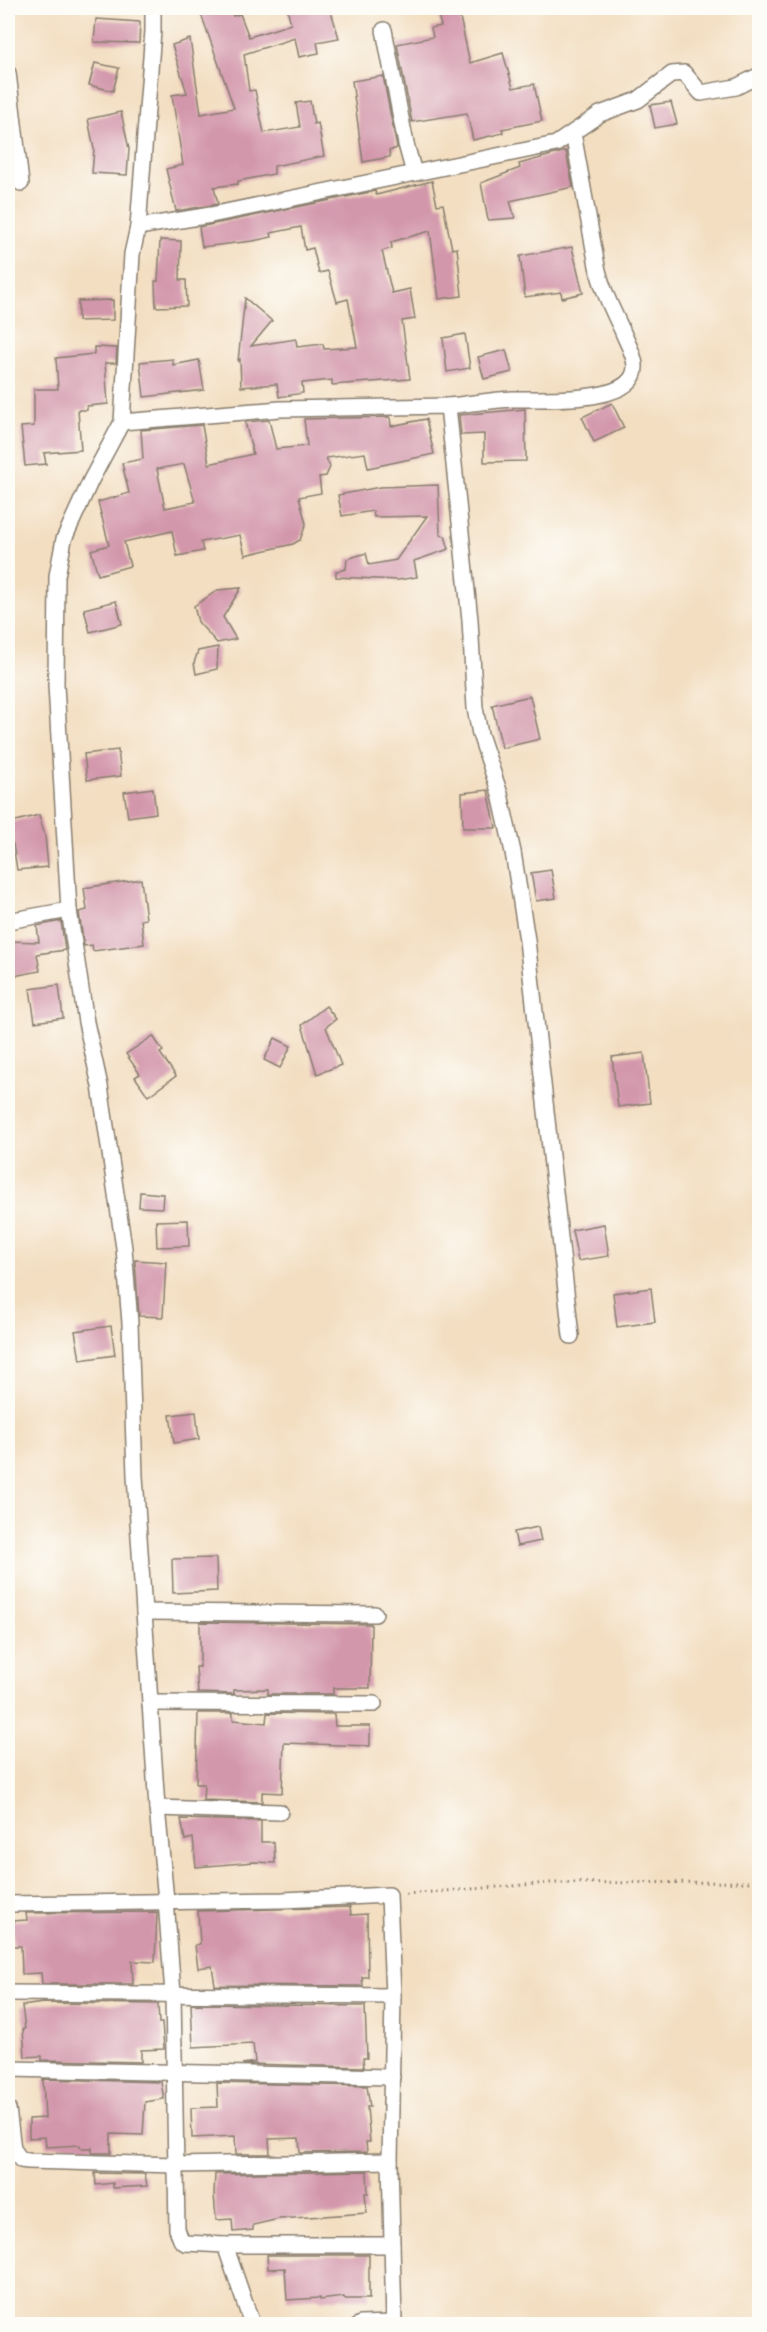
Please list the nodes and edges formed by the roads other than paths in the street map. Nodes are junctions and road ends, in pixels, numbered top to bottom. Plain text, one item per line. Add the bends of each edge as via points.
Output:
1 (153, 8) edge
2 (384, 30) dead end
3 (8, 73) edge
4 (759, 75) edge
5 (576, 131) junction
6 (414, 173) junction
7 (21, 183) dead end
8 (138, 227) junction
9 (448, 406) junction
10 (122, 422) junction
11 (69, 910) junction
12 (8, 921) edge
13 (571, 1336) dead end
14 (144, 1612) junction
15 (375, 1614) dead end
16 (150, 1703) junction
17 (374, 1704) dead end
18 (157, 1808) junction
19 (280, 1812) dead end
20 (166, 1900) junction
21 (8, 1904) edge
22 (8, 1993) edge
23 (173, 1994) junction
24 (393, 1996) junction
25 (8, 2069) edge
26 (175, 2071) junction
27 (392, 2076) junction
28 (8, 2109) edge
29 (390, 2161) junction
30 (176, 2165) junction
31 (225, 2245) junction
32 (392, 2246) junction
33 (394, 2324) edge
34 (252, 2325) edge
35 (360, 2325) edge

1 - 8 street
2 - 6 street
3 - 7 street
4 - 5 street via 736,87 701,93 684,73 672,74 638,100 600,114
5 - 6 street via 556,144
5 - 9 street via 599,275 631,352 633,378 625,387 607,394
6 - 8 street
8 - 10 street via 132,254
9 - 10 street via 280,409
9 - 13 street via 475,708 513,852 527,940
10 - 11 street via 64,539 57,576 56,685
11 - 12 street
11 - 14 street via 124,1248
14 - 15 street
14 - 16 street
16 - 17 street
16 - 18 street
18 - 19 street
18 - 20 street
20 - 21 street
20 - 23 street
20 - 24 street via 389,1895
22 - 23 street
23 - 24 street
23 - 26 street
24 - 27 street
25 - 26 street
26 - 27 street
26 - 30 street
27 - 29 street
28 - 30 street via 13,2149 21,2160
29 - 30 street
29 - 32 street
30 - 31 street via 176,2223 181,2240
31 - 32 street
31 - 34 street
32 - 33 street
33 - 35 street

